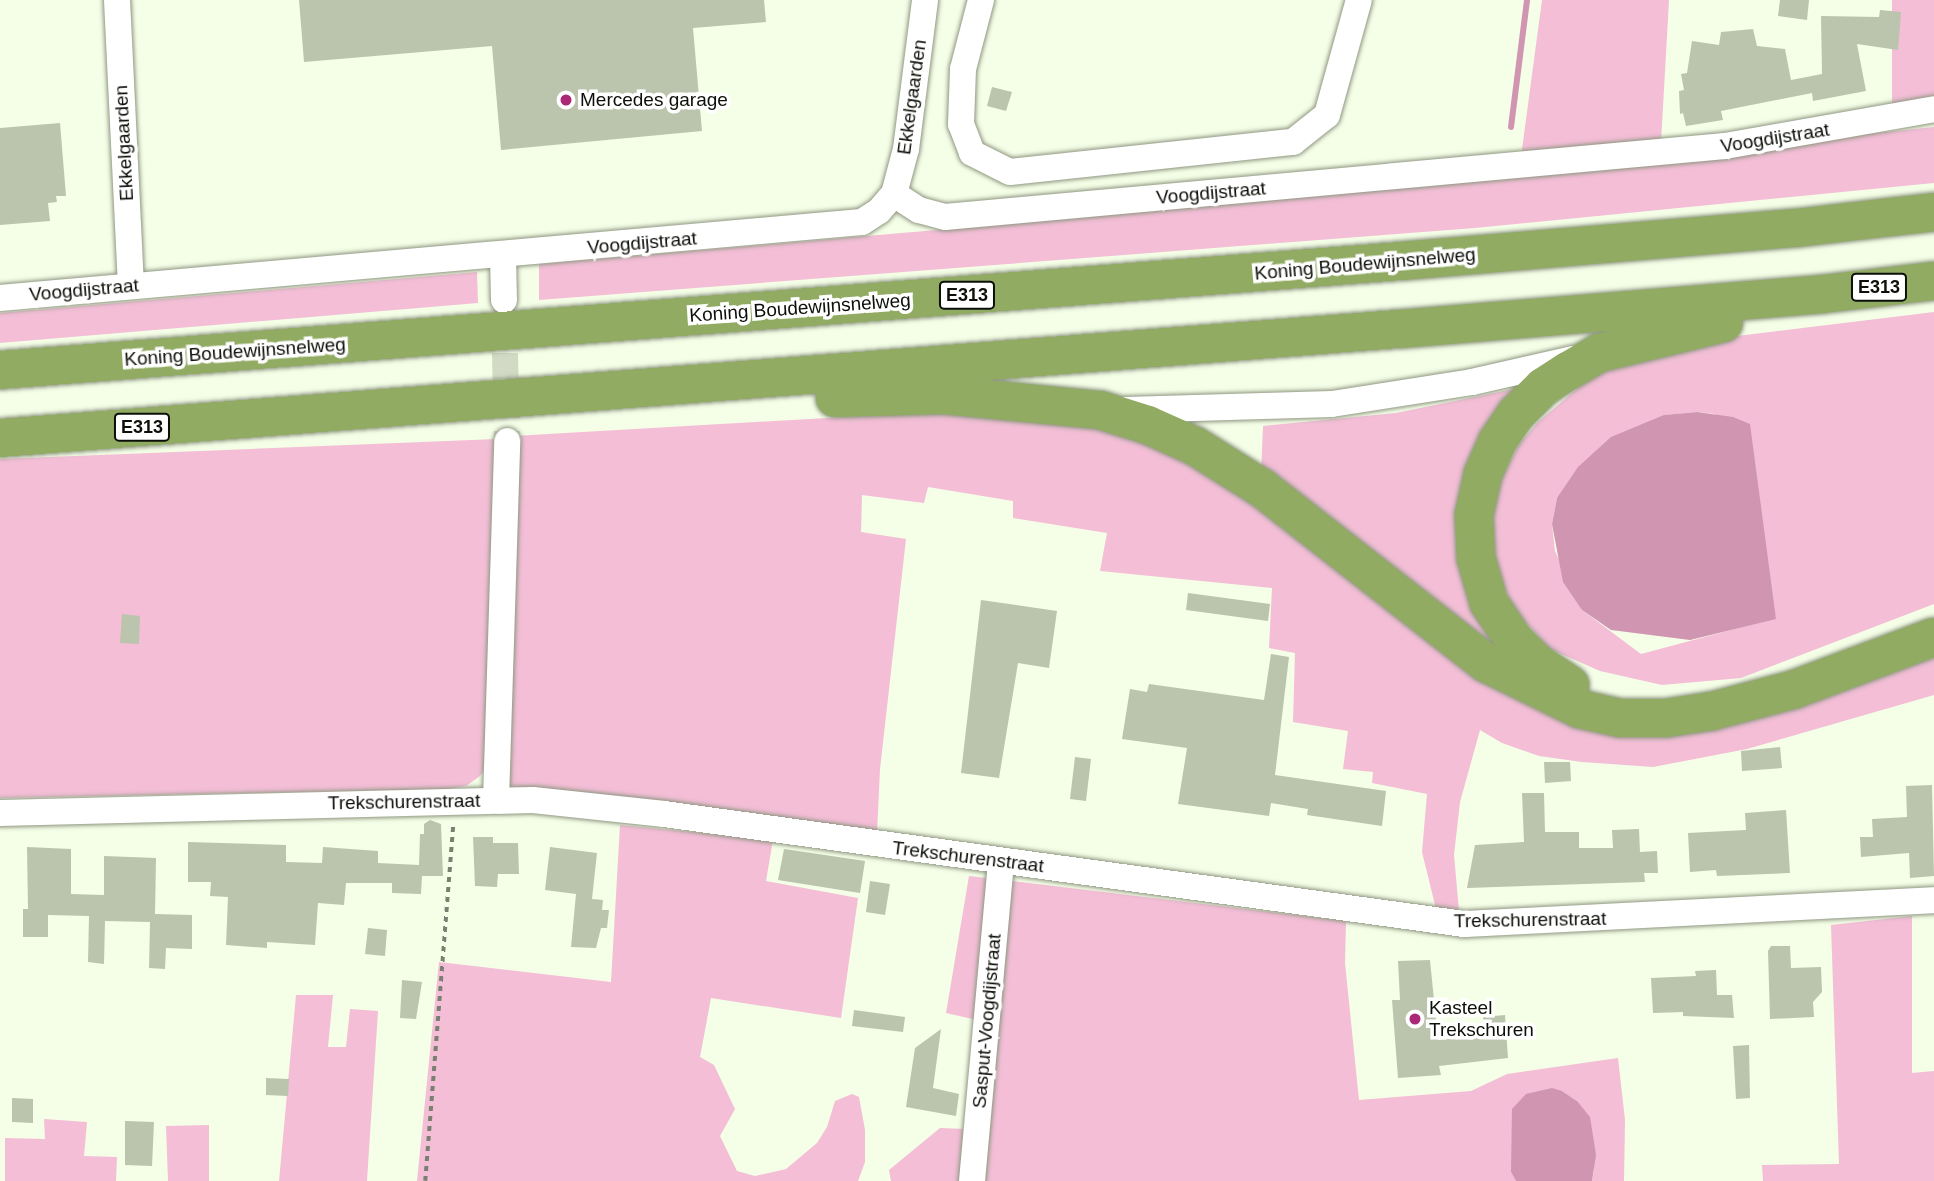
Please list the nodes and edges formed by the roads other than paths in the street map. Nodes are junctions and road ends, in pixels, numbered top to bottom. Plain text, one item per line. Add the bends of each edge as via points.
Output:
1 (117, 0) edge
2 (925, 0) edge
3 (981, 0) edge
4 (1359, 0) edge
5 (1934, 109) edge
6 (894, 194) junction
7 (1934, 212) edge
8 (503, 256) junction
9 (1934, 281) edge
10 (131, 286) junction
11 (1823, 294) junction
12 (0, 298) edge
13 (504, 300) tunnel mouth
14 (1599, 353) junction
15 (0, 370) edge
16 (679, 386) junction
17 (1100, 411) junction
18 (0, 438) edge
19 (507, 441) tunnel mouth
20 (1934, 637) edge
21 (1712, 711) junction
22 (496, 800) junction
23 (0, 813) edge
24 (1001, 862) junction
25 (1934, 900) edge
26 (972, 1181) edge

1 - 10 street, Ekkelgaarden
2 - 6 street, Ekkelgaarden via 906,149
3 - 4 street via 963,69 961,124 972,153 1010,172 1293,142 1327,115
5 - 6 street, Voogdijstraat via 1725,146 945,217
6 - 8 street, Voogdijstraat via 862,222
7 - 15 highway, Koning Boudewijnsnelweg / E313 via 1387,262
8 - 10 street, Voogdijstraat
8 - 13 street
9 - 11 highway, E313
10 - 12 street, Voogdijstraat
11 - 14 highway
11 - 16 highway, E313
14 - 17 street via 1472,382 1332,404
14 - 21 highway via 1544,387 1516,414 1497,442 1474,515 1476,558 1489,603 1536,663 1568,685 1621,702
16 - 17 highway via 798,399 944,395
16 - 18 highway, E313
17 - 21 highway via 1148,425 1230,466 1486,663 1544,692 1580,709 1619,718
19 - 22 street
20 - 21 highway via 1795,689
22 - 23 street, Trekschurenstraat
22 - 24 street, Trekschurenstraat via 620,809
24 - 25 street, Trekschurenstraat via 1464,924
24 - 26 street, Sasput-Voogdijstraat

